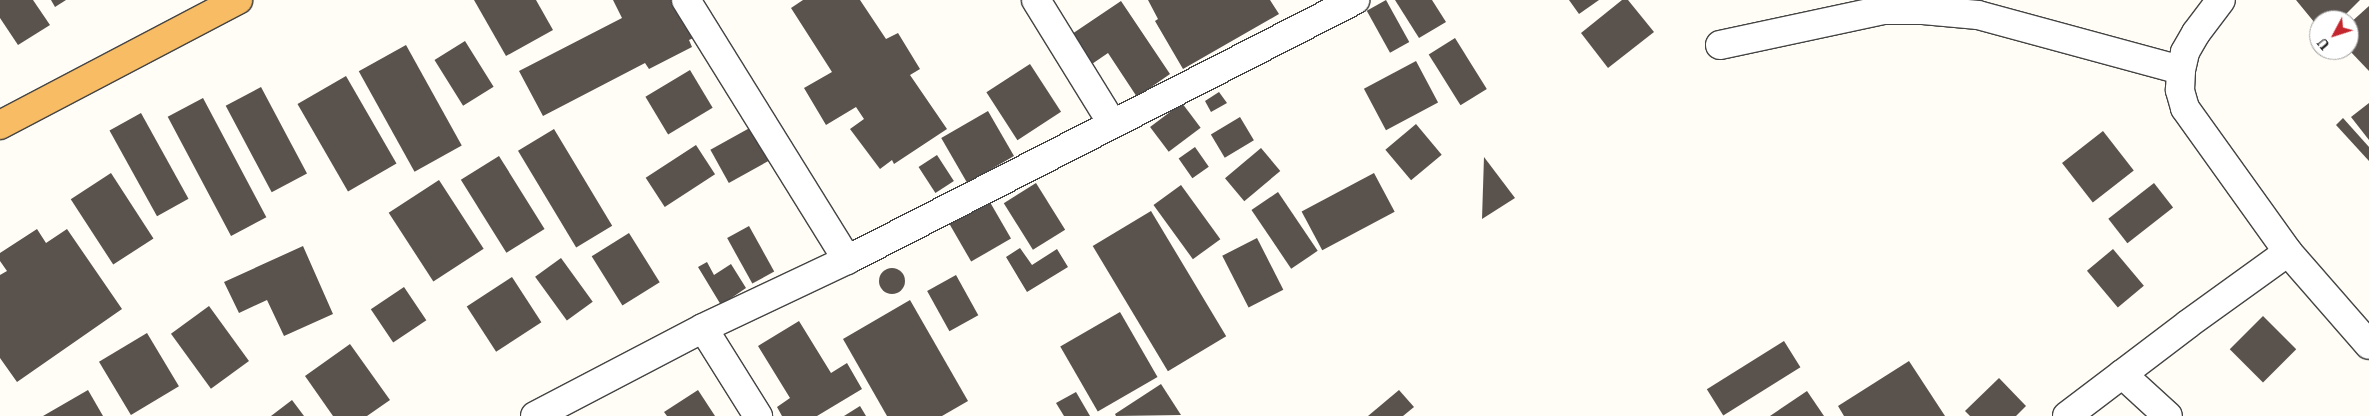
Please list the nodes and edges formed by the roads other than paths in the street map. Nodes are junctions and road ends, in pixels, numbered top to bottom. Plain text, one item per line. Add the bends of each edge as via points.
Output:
1 (238, 0) edge
2 (686, 0) edge
3 (1036, 0) edge
4 (1355, 0) edge
5 (2221, 0) edge
6 (1720, 45) dead end
7 (2181, 70) junction
8 (1112, 123) junction
9 (0, 124) edge
10 (2288, 252) junction
11 (847, 260) junction
12 (703, 328) junction
13 (2369, 345) edge
14 (2122, 374) junction
15 (535, 416) edge
16 (758, 416) edge
17 (2067, 416) edge
18 (2168, 416) edge

1 - 9 highway
2 - 11 street
3 - 8 street
4 - 8 street
5 - 7 street via 2185,52
6 - 7 street via 1882,10 1923,10 1978,15
7 - 10 street via 2180,90 2185,108
8 - 11 street
10 - 13 street
10 - 14 street
11 - 12 street
12 - 15 street
12 - 16 street
14 - 17 street
14 - 18 street

